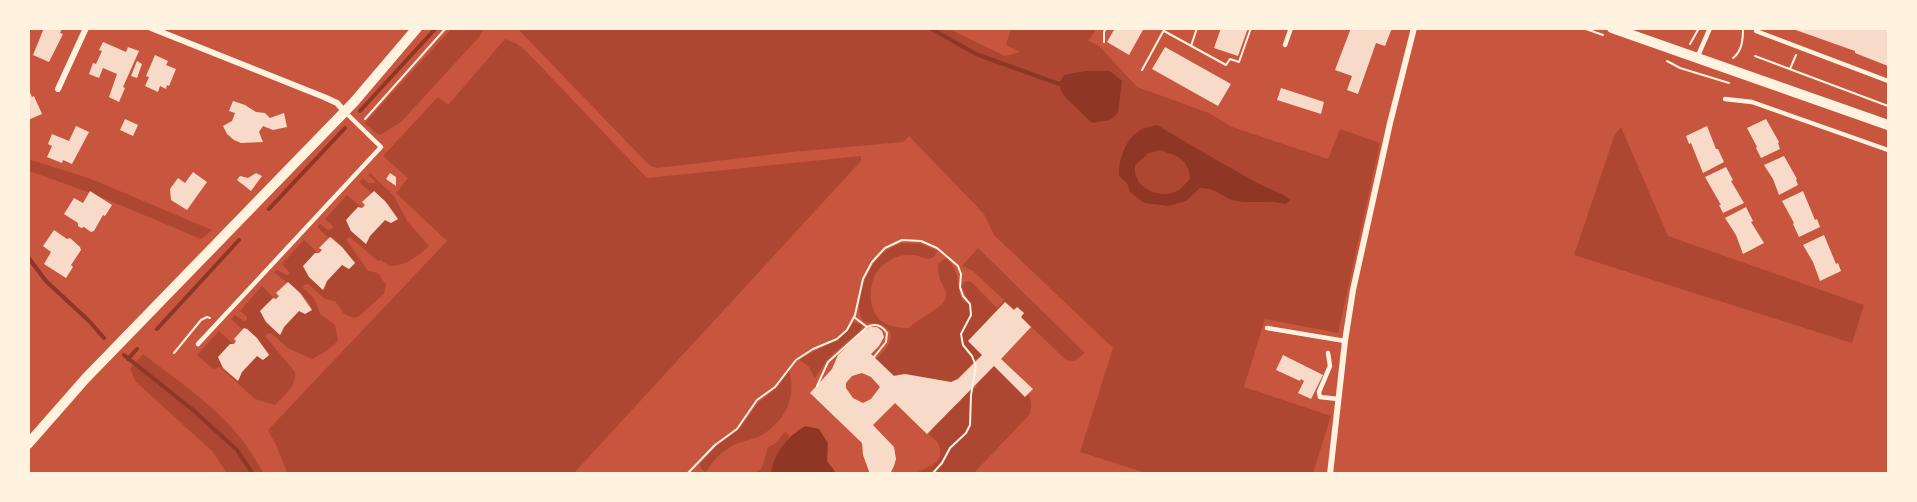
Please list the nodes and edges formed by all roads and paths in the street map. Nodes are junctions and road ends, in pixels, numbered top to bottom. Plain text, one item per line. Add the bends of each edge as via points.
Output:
1 (86, 28) edge
2 (151, 28) edge
3 (417, 28) edge
4 (446, 28) edge
5 (1106, 28) edge
6 (1197, 28) edge
7 (1251, 28) edge
8 (1291, 28) edge
9 (1414, 28) edge
10 (1612, 28) edge
11 (1699, 28) edge
12 (1710, 28) edge
13 (1743, 28) edge
14 (1165, 30) edge
15 (1756, 31) dead end
16 (1104, 42) dead end
17 (1285, 45) dead end
18 (1688, 46) dead end
19 (1191, 47) junction
20 (1740, 50) dead end
21 (1797, 52) dead end
22 (1755, 56) dead end
23 (1697, 58) junction
24 (1790, 69) junction
25 (1142, 70) dead end
26 (1888, 81) edge
27 (58, 89) dead end
28 (1725, 99) dead end
29 (1888, 106) edge
30 (344, 111) junction
31 (1888, 125) edge
32 (359, 126) junction
33 (1888, 150) edge
34 (854, 317) junction
35 (218, 322) junction
36 (867, 327) junction
37 (1267, 328) dead end
38 (1345, 341) junction
39 (198, 344) dead end
40 (174, 353) dead end
41 (1328, 353) dead end
42 (874, 357) dead end
43 (817, 386) dead end
44 (1338, 399) junction
45 (28, 444) edge
46 (687, 474) edge
47 (932, 474) edge
48 (1330, 474) edge

1 - 27 street
2 - 30 street via 324,97
3 - 30 street
4 - 32 path
5 - 16 path
6 - 19 path
7 - 19 path via 1239,62 1230,59 1226,65
8 - 17 lane
9 - 38 street via 1353,290
10 - 23 street
11 - 18 path
12 - 23 lane
13 - 20 path
14 - 19 path
14 - 25 path
15 - 26 lane
21 - 24 path
22 - 24 path
23 - 31 street
24 - 29 path
28 - 33 lane via 1752,102
30 - 32 lane
30 - 45 street
32 - 35 lane via 381,147
34 - 36 path
34 - 46 path via 837,339 796,360 775,387 757,400 737,429
34 - 47 path via 863,279 885,248 902,240 921,241 937,248 958,266 960,287 970,304 971,315 961,334 976,366 976,378 970,425
35 - 39 lane
35 - 40 path via 207,317 201,320
36 - 42 path via 876,324 886,333 886,342
36 - 43 path via 828,362
37 - 38 lane
38 - 44 street
41 - 44 lane via 1330,366 1320,397
44 - 48 street

